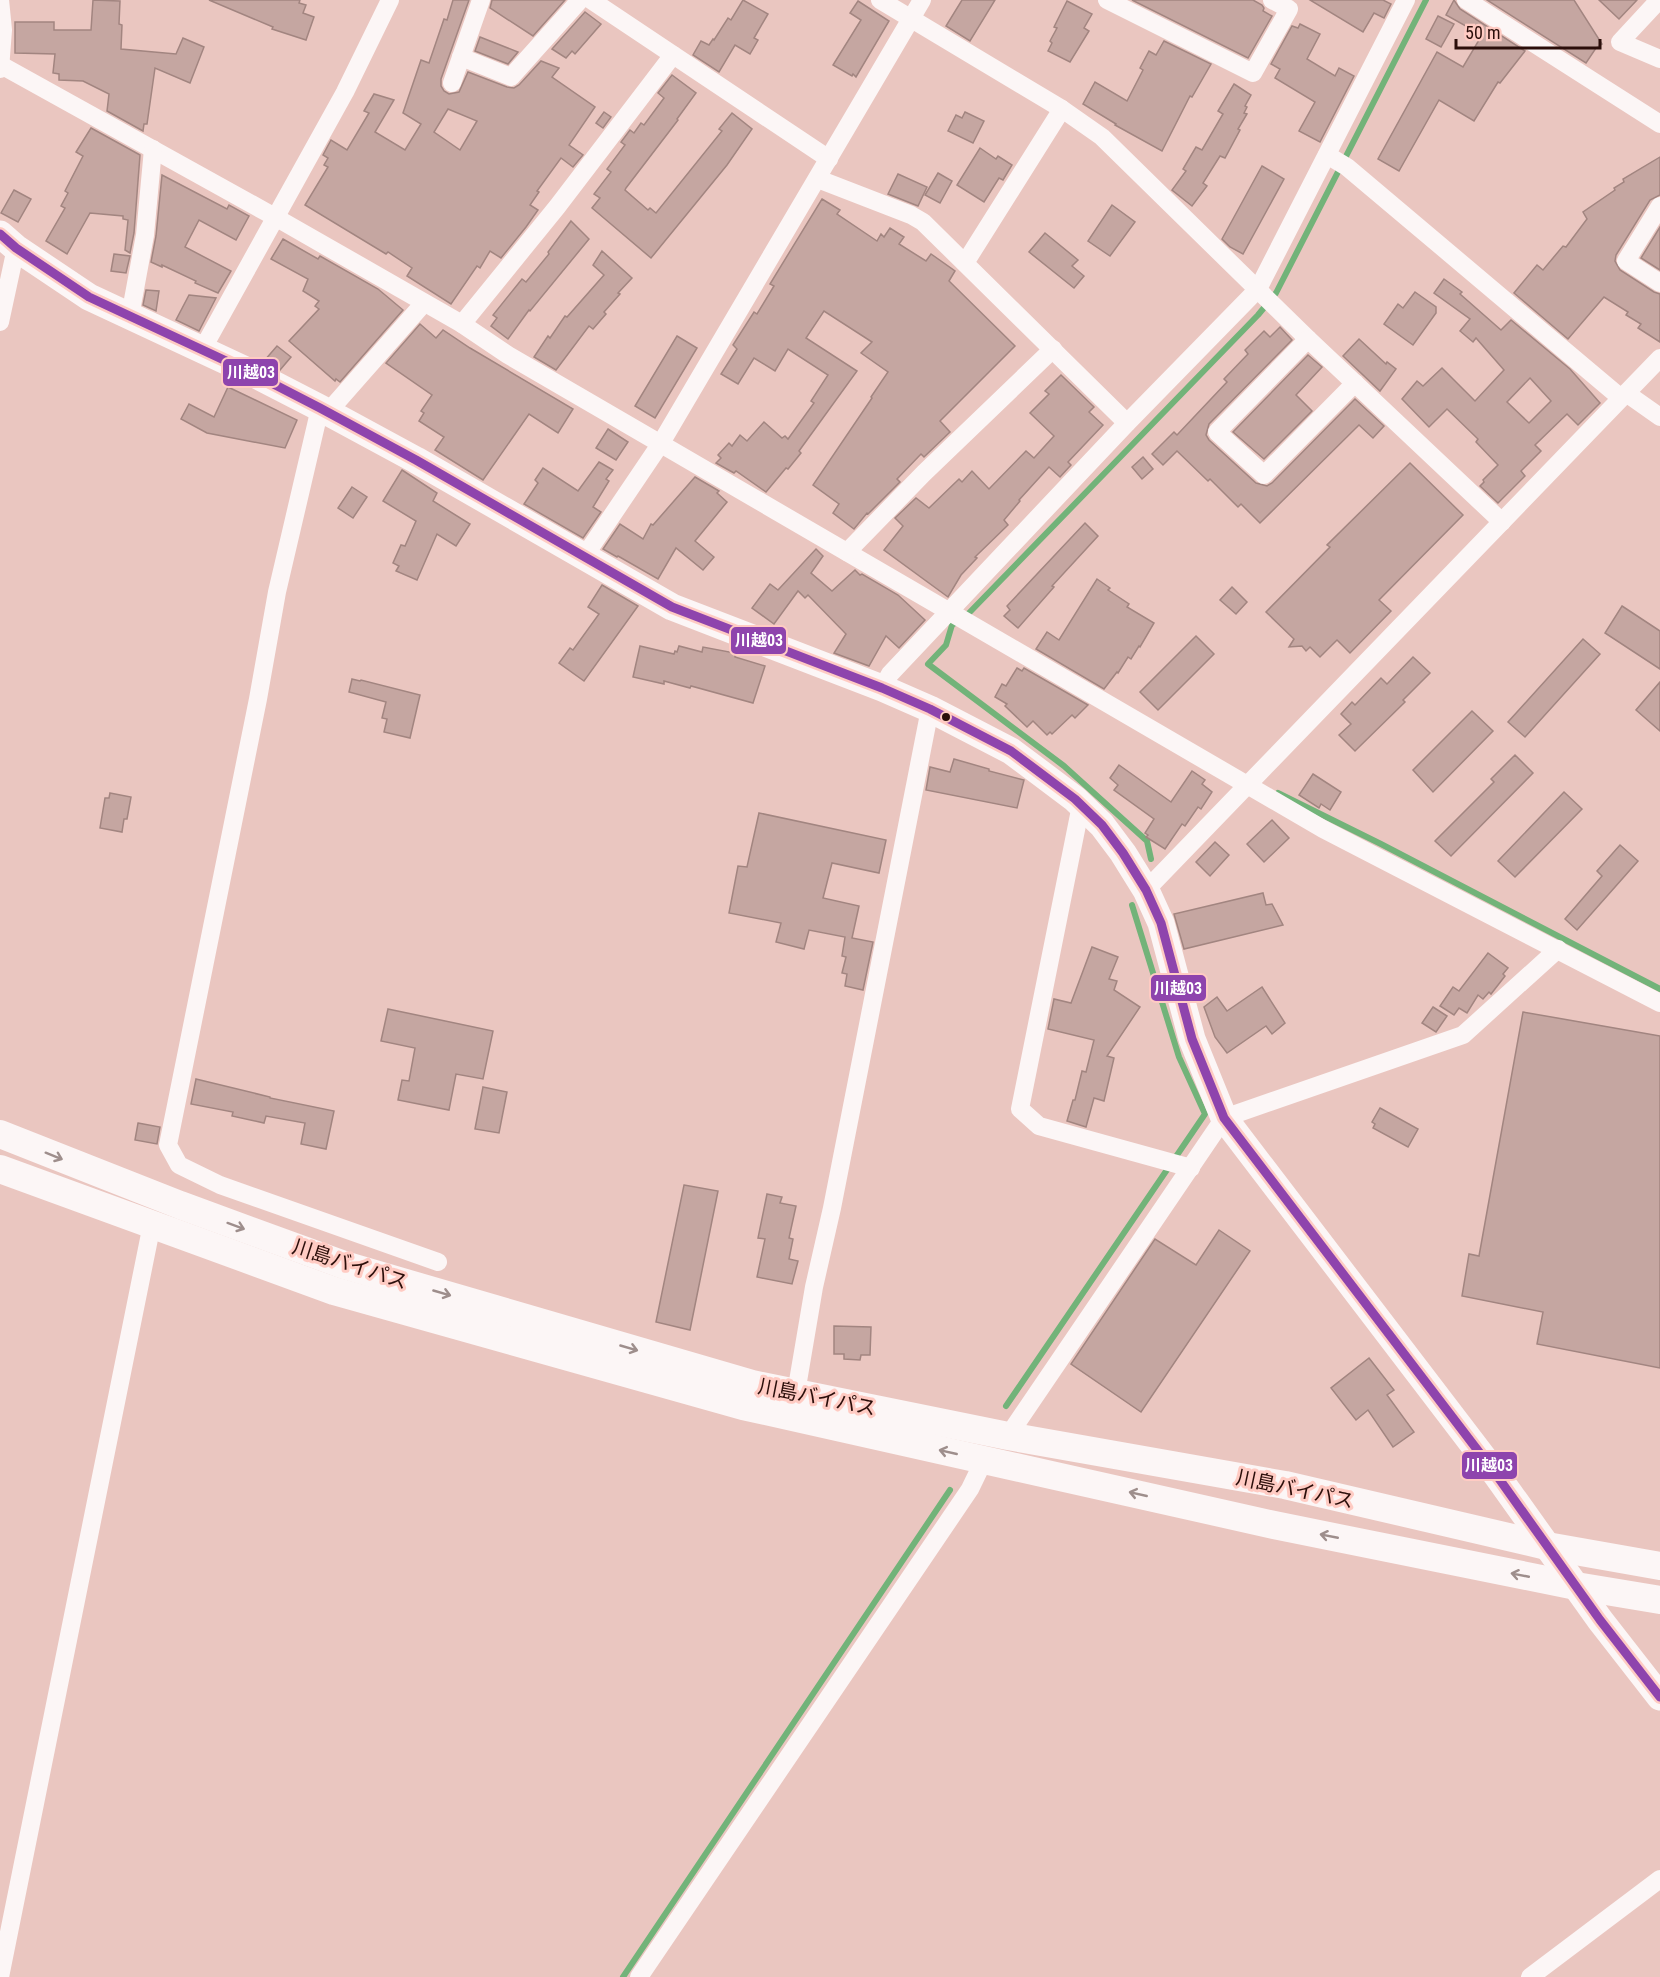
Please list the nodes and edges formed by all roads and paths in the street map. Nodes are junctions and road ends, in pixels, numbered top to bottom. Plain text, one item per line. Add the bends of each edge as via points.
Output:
1 (0, 0) edge
2 (390, 0) edge
3 (480, 0) edge
4 (580, 0) edge
5 (591, 0) edge
6 (880, 0) edge
7 (922, 0) edge
8 (1107, 0) edge
9 (1272, 0) edge
10 (1406, 0) edge
11 (1466, 0) edge
12 (1659, 0) edge
13 (912, 18) junction
14 (673, 55) junction
15 (461, 57) junction
16 (1660, 59) edge
17 (0, 67) edge
18 (452, 83) dead end
19 (1062, 109) junction
20 (1660, 124) edge
21 (153, 149) junction
22 (829, 159) junction
23 (1337, 161) junction
24 (818, 179) junction
25 (1660, 206) edge
26 (276, 218) junction
27 (8, 241) edge
28 (965, 263) junction
29 (1660, 283) edge
30 (1265, 295) junction
31 (424, 303) junction
32 (130, 316) junction
33 (0, 322) edge
34 (462, 324) junction
35 (1308, 339) junction
36 (1053, 349) junction
37 (202, 350) junction
38 (1660, 358) edge
39 (1354, 383) junction
40 (1624, 396) junction
41 (324, 410) junction
42 (1660, 417) edge
43 (1127, 423) junction
44 (661, 443) junction
45 (1502, 522) junction
46 (847, 552) junction
47 (584, 557) junction
48 (949, 612) junction
49 (882, 688) junction
50 (930, 709) junction
51 (1246, 785) junction
52 (1081, 805) junction
53 (1146, 890) junction
54 (1558, 949) junction
55 (1660, 1003) edge
56 (1224, 1118) junction
57 (0, 1134) edge
58 (1191, 1168) junction
59 (0, 1169) edge
60 (152, 1224) junction
61 (438, 1263) dead end
62 (796, 1393) junction
63 (1008, 1436) junction
64 (984, 1460) junction
65 (1547, 1546) junction
66 (1660, 1566) edge
67 (1576, 1586) junction
68 (1660, 1600) edge
69 (1660, 1697) edge
70 (1660, 1879) edge
71 (0, 1977) edge
72 (639, 1977) edge
73 (1530, 1977) edge

1 - 17 street
2 - 26 street
3 - 15 street
4 - 15 street via 512,77
5 - 14 street
6 - 13 street
7 - 13 street
8 - 9 street via 1253,73 1289,9
10 - 23 street
11 - 20 street
12 - 16 street via 1620,42
13 - 19 street
13 - 22 street
14 - 22 street
14 - 34 street
15 - 18 street
17 - 21 street
19 - 28 street
19 - 30 street via 1102,137
21 - 26 street
21 - 32 street via 145,235
22 - 24 street
23 - 30 street
23 - 40 street
24 - 28 street via 917,218
24 - 44 street
25 - 29 street via 1626,261
26 - 31 street
26 - 37 street
27 - 32 main road via 89,297
27 - 33 street
28 - 36 street
30 - 35 street
30 - 43 street
31 - 34 street
31 - 41 street
32 - 37 main road
34 - 44 street
35 - 39 street
35 - 39 street via 1217,432 1264,475
36 - 43 street
36 - 46 street
37 - 41 main road
38 - 40 street
39 - 45 street
40 - 42 street
40 - 45 street
41 - 47 main road
41 - 61 street via 277,592 168,1145 178,1165 220,1185
43 - 48 street
44 - 46 street
44 - 47 street
45 - 51 street
46 - 48 street
47 - 49 main road via 672,607
48 - 49 street via 890,674
48 - 51 street
49 - 50 main road
50 - 52 main road via 1011,751
50 - 62 street
51 - 53 street
51 - 54 street via 1323,829
52 - 53 main road via 1123,853
52 - 58 street via 1020,1109 1038,1126
53 - 56 main road via 1161,923 1192,1039
54 - 55 street
54 - 56 street via 1462,1035
56 - 58 street
56 - 65 main road
57 -> 62 highway, 川島バイパス via 344,1265 752,1384
58 - 63 street
59 - 60 highway, 川島バイパス
64 -> 60 highway, 川島バイパス via 743,1406 334,1291
60 - 71 street
62 - 63 highway, 川島バイパス
63 - 65 highway, 川島バイパス via 1285,1485
67 -> 64 highway, 川島バイパス via 1274,1525
64 - 72 street via 970,1489
65 - 66 highway, 川島バイパス
65 - 67 main road
67 - 68 highway, 川島バイパス
67 - 69 main road
70 - 73 street

